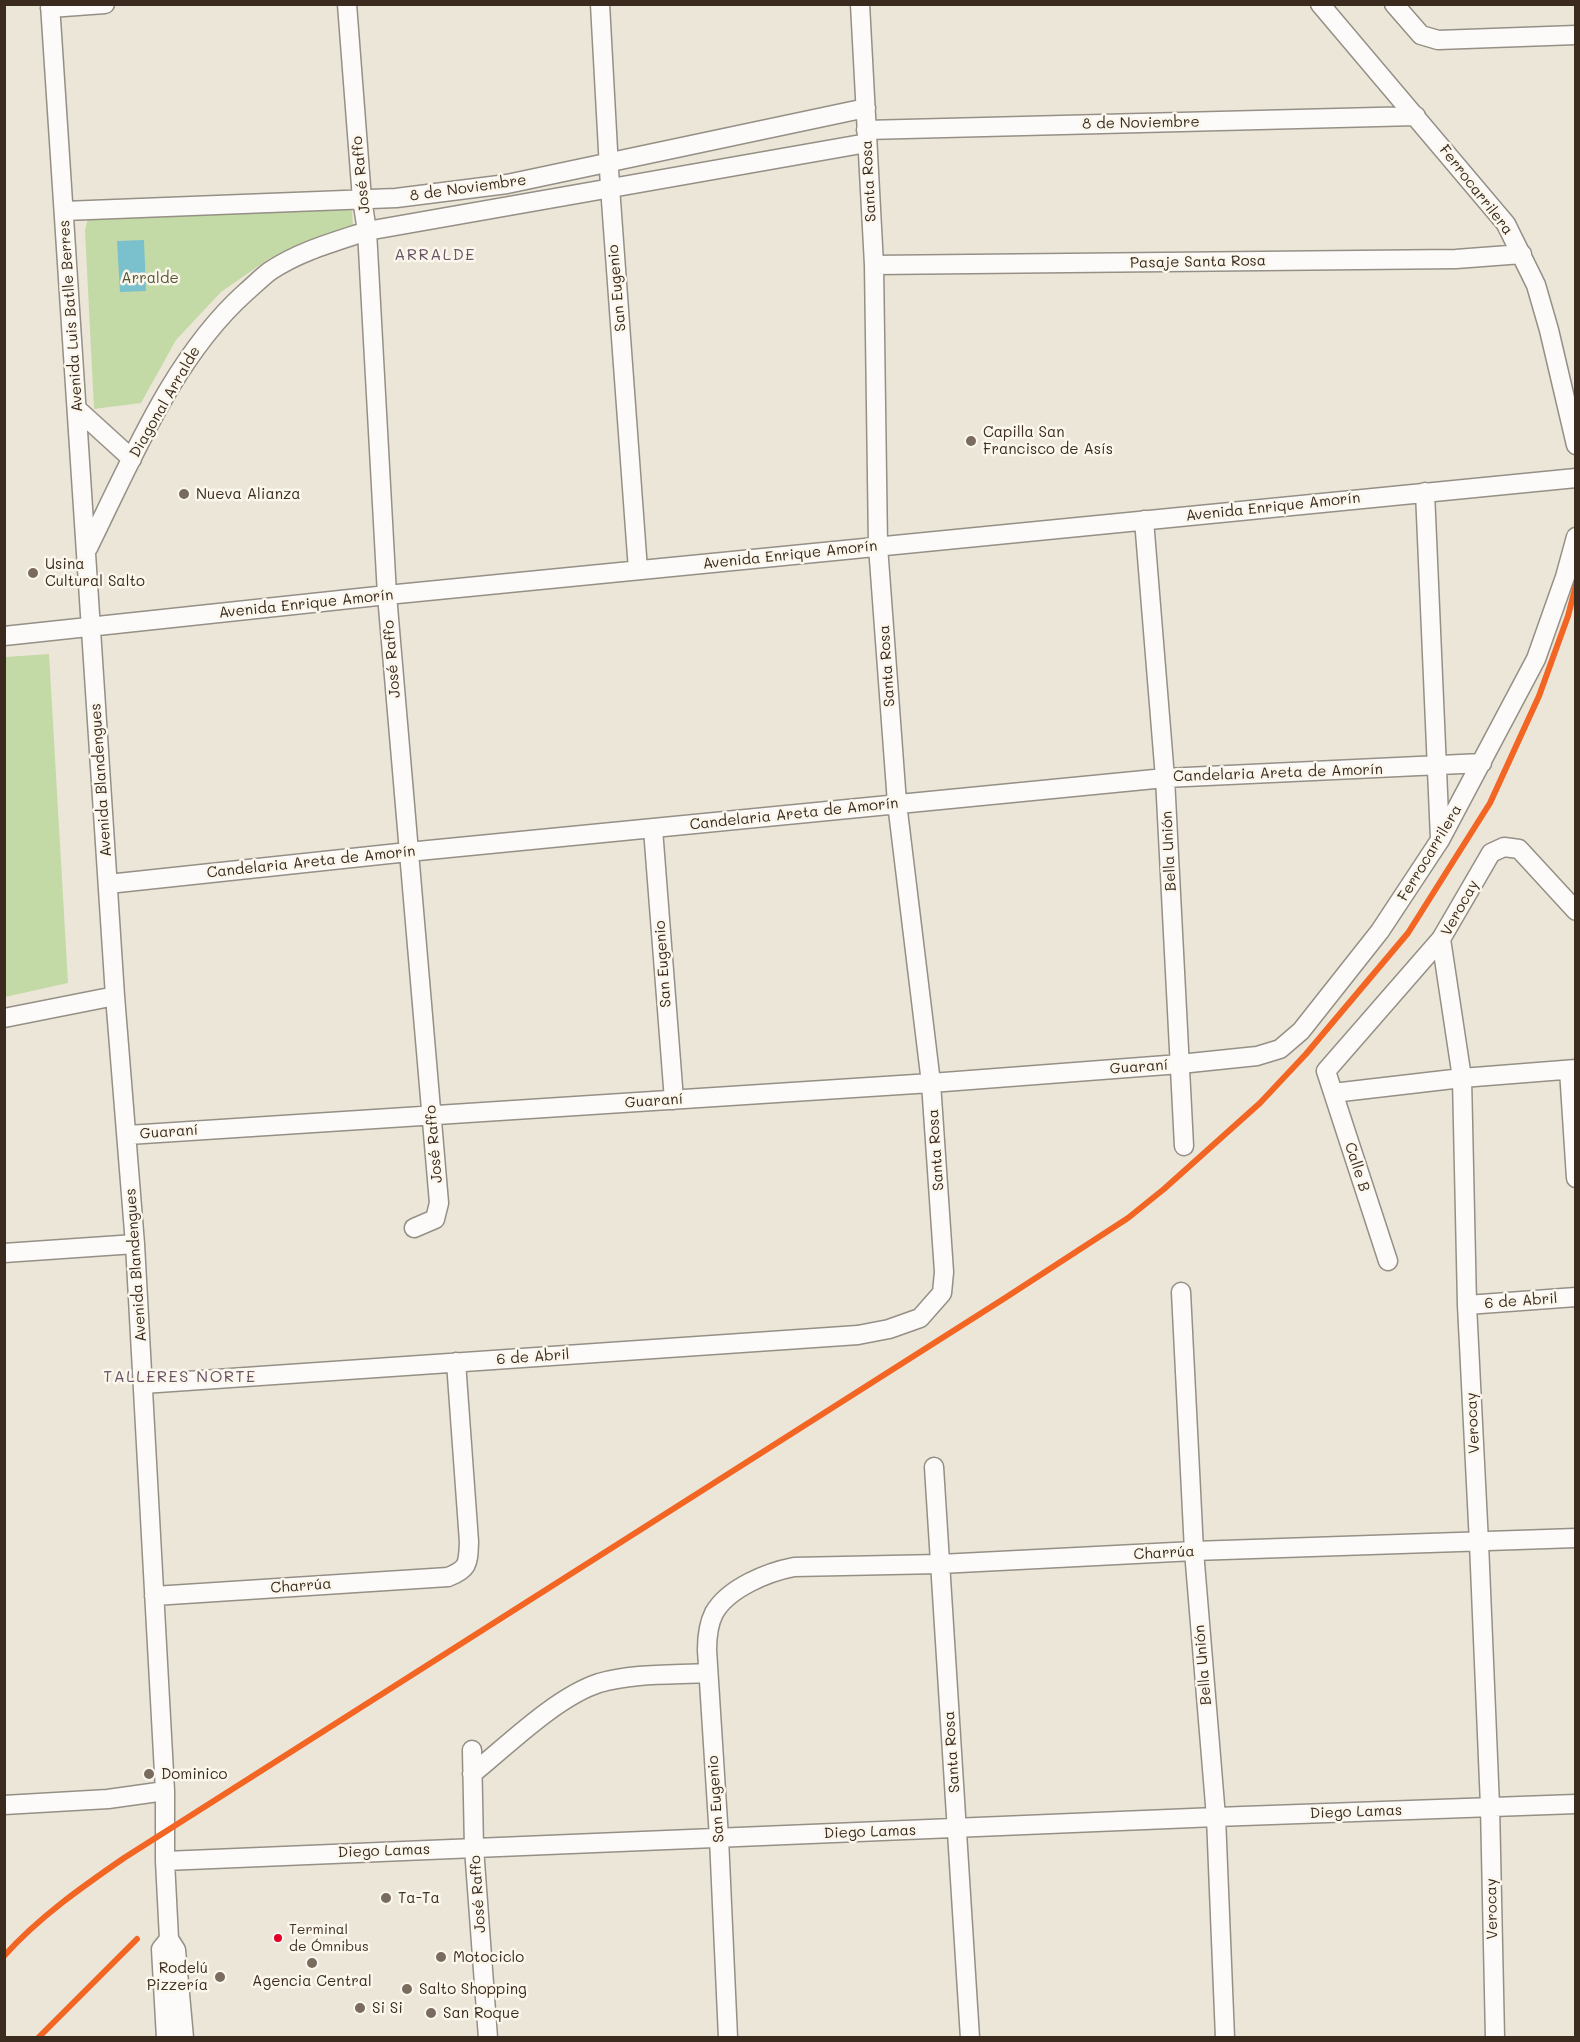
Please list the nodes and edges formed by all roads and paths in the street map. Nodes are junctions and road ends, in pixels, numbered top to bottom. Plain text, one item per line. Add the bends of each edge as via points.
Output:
1 (105, 4) edge
2 (347, 4) edge
3 (600, 4) edge
4 (860, 4) edge
5 (1320, 4) edge
6 (1394, 4) edge
7 (50, 6) edge
8 (1575, 35) edge
9 (866, 108) junction
10 (1416, 116) junction
11 (866, 136) junction
12 (609, 164) junction
13 (609, 187) junction
14 (362, 199) junction
15 (64, 211) junction
16 (367, 231) junction
17 (1522, 254) junction
18 (874, 265) junction
19 (77, 408) junction
20 (1575, 445) edge
21 (132, 459) junction
22 (1575, 477) edge
23 (1425, 492) junction
24 (1144, 520) junction
25 (1575, 537) edge
26 (878, 546) junction
27 (87, 549) junction
28 (638, 570) junction
29 (387, 595) junction
30 (91, 627) junction
31 (4, 636) edge
32 (1482, 763) junction
33 (1436, 767) junction
34 (1165, 778) junction
35 (897, 803) junction
36 (653, 829) junction
37 (1440, 840) junction
38 (408, 852) junction
39 (108, 884) junction
40 (1575, 911) edge
41 (1441, 939) junction
42 (115, 996) junction
43 (4, 1018) edge
44 (1180, 1064) junction
45 (1572, 1069) edge
46 (1462, 1078) junction
47 (931, 1083) junction
48 (1333, 1093) junction
49 (674, 1100) junction
50 (431, 1115) junction
51 (128, 1135) junction
52 (1184, 1146) dead end
53 (1575, 1178) edge
54 (414, 1228) dead end
55 (135, 1244) junction
56 (4, 1252) edge
57 (1388, 1262) dead end
58 (1181, 1292) dead end
59 (1575, 1297) edge
60 (1467, 1305) junction
61 (920, 1318) joint
62 (456, 1362) junction
63 (143, 1384) junction
64 (934, 1467) dead end
65 (1575, 1538) edge
66 (1479, 1543) junction
67 (1194, 1551) junction
68 (940, 1564) junction
69 (754, 1581) joint
70 (154, 1596) junction
71 (708, 1673) junction
72 (472, 1750) dead end
73 (472, 1774) junction
74 (165, 1791) junction
75 (1575, 1804) edge
76 (4, 1805) edge
77 (1490, 1806) junction
78 (1216, 1817) junction
79 (957, 1828) junction
80 (719, 1838) junction
81 (474, 1848) junction
82 (165, 1861) junction
83 (169, 1939) junction
84 (166, 2037) edge
85 (184, 2037) edge
86 (488, 2037) edge
87 (728, 2037) edge
88 (970, 2037) edge
89 (1225, 2037) edge
90 (1495, 2037) edge

1 - 7 street
2 - 14 street, José Raffo
3 - 12 street, San Eugenio
4 - 9 street, Santa Rosa
5 - 10 street, Ferrocarrilera
6 - 8 street via 1421,35 1438,40
7 - 15 street, Avenida Luis Batlle Berres
9 - 11 street, Santa Rosa
9 - 12 street, 8 de Noviembre
10 - 11 street, 8 de Noviembre
10 - 17 street, Ferrocarrilera via 1499,215
11 - 13 street, 8 de Noviembre
11 - 18 street, Santa Rosa
12 - 13 street, San Eugenio
12 - 14 street, 8 de Noviembre via 507,184
13 - 16 street, 8 de Noviembre
13 - 28 street, San Eugenio
14 - 15 street, 8 de Noviembre
14 - 16 street, José Raffo
15 - 19 street, Avenida Luis Batlle Berres
16 - 21 street, Diagonal Arralde via 312,248 269,272 232,304 188,356
16 - 29 street, José Raffo
17 - 18 street, Pasaje Santa Rosa via 1456,259
17 - 20 street, Ferrocarrilera via 1546,318
18 - 26 street, Santa Rosa
19 - 21 street
19 - 27 street, Avenida Luis Batlle Berres
21 - 27 street, Diagonal Arralde
22 - 23 street, Avenida Enrique Amorín
23 - 24 street, Avenida Enrique Amorín
23 - 33 street
24 - 26 street, Avenida Enrique Amorín
24 - 34 street, Bella Unión
25 - 32 street, Ferrocarrilera via 1536,659
26 - 28 street, Avenida Enrique Amorín
26 - 35 street, Santa Rosa
27 - 30 street, Avenida Luis Batlle Berres
28 - 29 street, Avenida Enrique Amorín
29 - 30 street, Avenida Enrique Amorín
29 - 38 street, José Raffo
30 - 31 street, Avenida Enrique Amorín
30 - 39 street, Avenida Blandengues
32 - 33 street, Candelaria Areta de Amorín
32 - 37 street, Ferrocarrilera
33 - 34 street, Candelaria Areta de Amorín
33 - 37 street
34 - 35 street, Candelaria Areta de Amorín
34 - 44 street, Bella Unión
35 - 36 street, Candelaria Areta de Amorín
35 - 47 street, Santa Rosa
36 - 38 street, Candelaria Areta de Amorín
36 - 49 street, San Eugenio
37 - 44 street, Ferrocarrilera via 1380,931 1301,1031 1280,1049 1257,1056
38 - 39 street, Candelaria Areta de Amorín
38 - 50 street, José Raffo
39 - 42 street, Avenida Blandengues
40 - 41 street, Verocay via 1519,849 1504,847 1491,853
41 - 46 street, Verocay
41 - 48 street, Calle B via 1326,1071
42 - 43 street
42 - 51 street, Avenida Blandengues
44 - 47 street, Guaraní
44 - 52 street, Bella Unión
45 - 46 street
45 - 53 street
46 - 48 street
46 - 60 street, Verocay
47 - 49 street, Guaraní
47 - 61 street, Santa Rosa via 944,1272 942,1293
48 - 57 street, Calle B
49 - 50 street, Guaraní
50 - 51 street, Guaraní
50 - 54 street, José Raffo via 439,1203 435,1219
51 - 55 street, Avenida Blandengues
55 - 56 street
55 - 63 street, Avenida Blandengues
58 - 67 street, Bella Unión
59 - 60 street, 6 de Abril
60 - 66 street, Verocay
61 - 62 street, 6 de Abril via 858,1335
62 - 63 street, 6 de Abril
62 - 70 street, Charrúa via 468,1558 460,1572 448,1577
63 - 70 street, Avenida Blandengues
64 - 68 street, Santa Rosa
65 - 66 street, Charrúa
66 - 67 street, Charrúa
66 - 77 street, Verocay
67 - 68 street, Charrúa
67 - 78 street, Bella Unión
68 - 69 street, Charrúa via 795,1567 774,1571
68 - 79 street, Santa Rosa
69 - 71 street, San Eugenio via 730,1595 715,1612 707,1632
70 - 74 street, Avenida Blandengues
71 - 73 street via 627,1677 598,1684 554,1708
71 - 80 street, San Eugenio
72 - 73 street, José Raffo
73 - 81 street, José Raffo
74 - 76 street via 108,1799
74 - 82 street, Avenida Blandengues
75 - 77 street, Diego Lamas
77 - 78 street, Diego Lamas
77 - 90 street, Verocay
78 - 79 street, Diego Lamas
78 - 89 street, Bella Unión
79 - 80 street, Diego Lamas
79 - 88 street, Santa Rosa
80 - 81 street, Diego Lamas
80 - 87 street, San Eugenio
81 - 82 street, Diego Lamas
81 - 86 street, José Raffo
82 - 83 street, Avenida Blandengues
83 - 84 street, Avenida Blandengues via 161,1949
83 - 85 street, Avenida Blandengues via 176,1950

